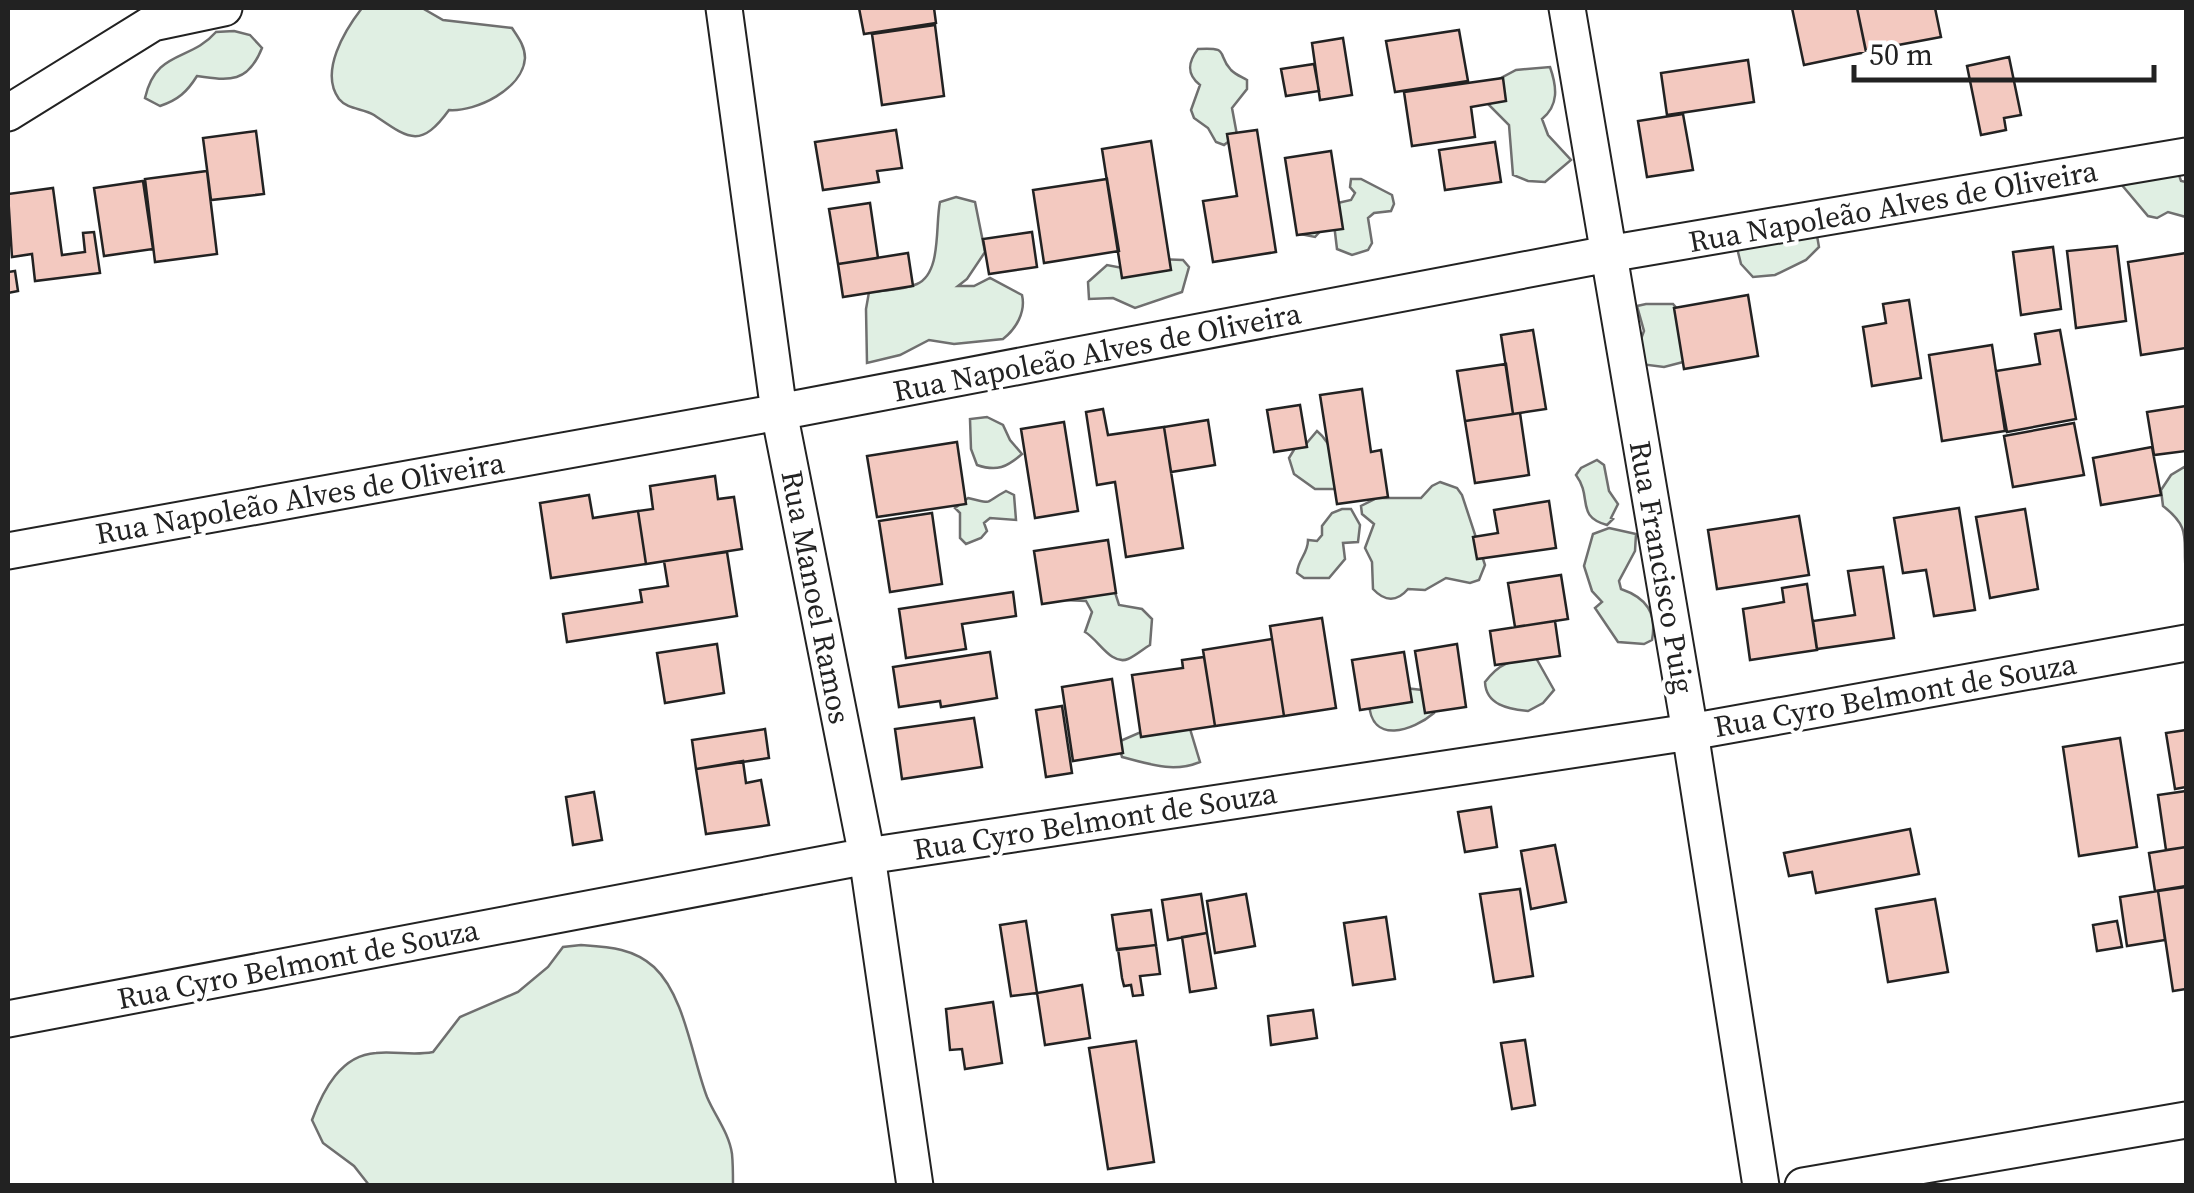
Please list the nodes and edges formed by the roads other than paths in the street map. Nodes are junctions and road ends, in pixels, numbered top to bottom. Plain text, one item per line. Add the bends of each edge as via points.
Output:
1 (224, 8) edge
2 (724, 8) edge
3 (1567, 8) edge
4 (8, 113) edge
5 (2186, 156) edge
6 (1608, 254) junction
7 (779, 412) junction
8 (8, 551) edge
9 (2186, 642) edge
10 (1690, 732) junction
11 (867, 856) junction
12 (8, 1020) edge
13 (2186, 1120) edge
14 (916, 1186) edge
15 (1762, 1186) edge
16 (1803, 1186) edge

1 - 4 street via 153,22
2 - 7 street, Rua Manoel Ramos
3 - 6 street, Rua Francisco Puig
5 - 6 street, Rua Napoleão Alves de Oliveira
6 - 7 street, Rua Napoleão Alves de Oliveira
6 - 10 street, Rua Francisco Puig
7 - 8 street, Rua Napoleão Alves de Oliveira
7 - 11 street, Rua Manoel Ramos
9 - 10 street, Rua Cyro Belmont de Souza
10 - 11 street, Rua Cyro Belmont de Souza
10 - 15 street, Rua Francisco Puig
11 - 12 street, Rua Cyro Belmont de Souza
11 - 14 street, Rua Manoel Ramos
13 - 16 street

